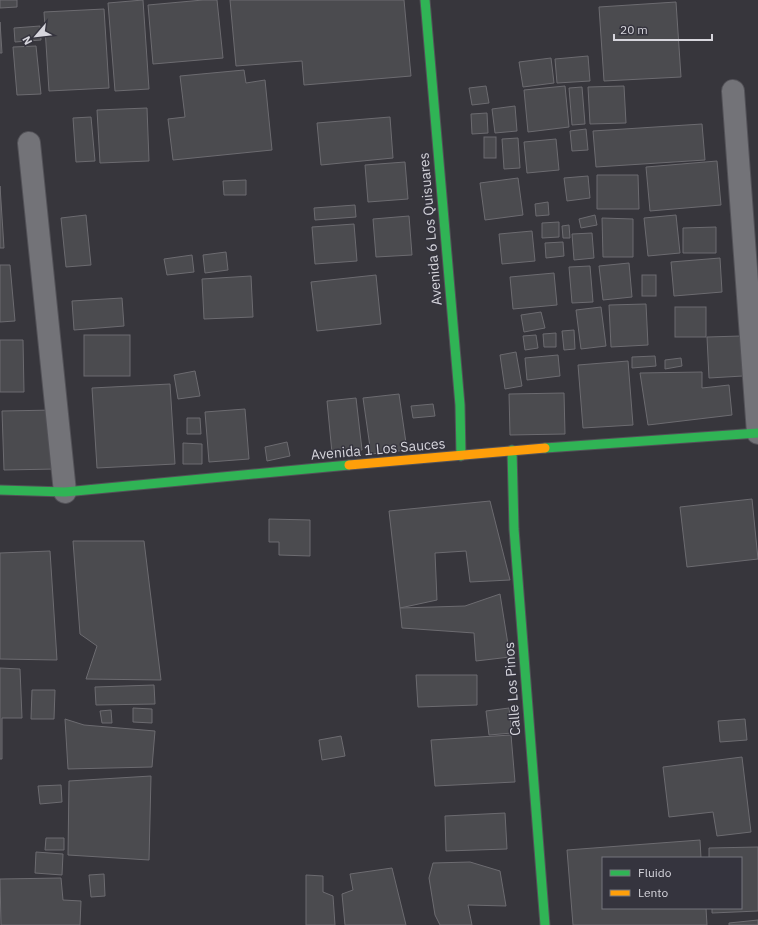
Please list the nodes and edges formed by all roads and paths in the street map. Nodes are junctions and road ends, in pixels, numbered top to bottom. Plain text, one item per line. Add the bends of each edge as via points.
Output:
1 (425, 0) edge
2 (734, 91) dead end
3 (29, 143) dead end
4 (758, 433) edge
5 (512, 450) junction
6 (461, 456) junction
7 (0, 490) edge
8 (65, 492) junction
9 (545, 925) edge

1 - 6 street, Avenida 6 Los Quisuares via 460,405
2 - 4 street
3 - 8 street
4 - 5 street, Avenida 1 Los Sauces
5 - 6 street, Avenida 1 Los Sauces
5 - 9 street, Calle Los Pinos via 514,529
6 - 8 street, Avenida 1 Los Sauces
7 - 8 street, Avenida 1 Los Sauces

